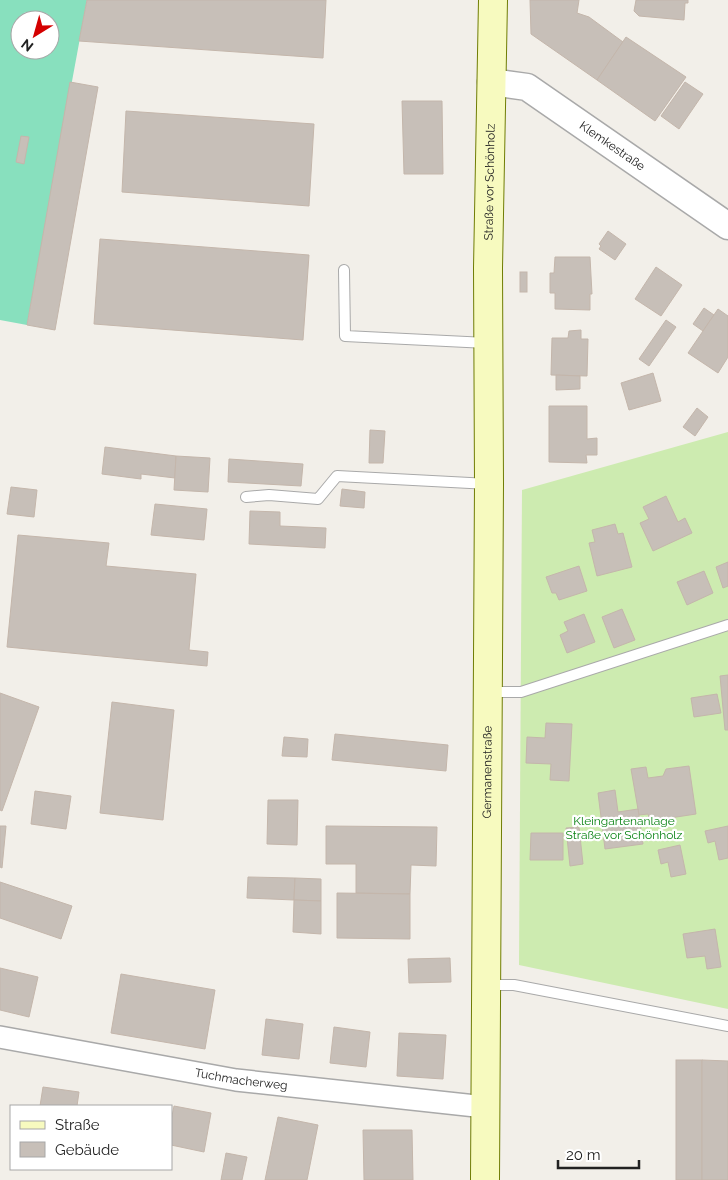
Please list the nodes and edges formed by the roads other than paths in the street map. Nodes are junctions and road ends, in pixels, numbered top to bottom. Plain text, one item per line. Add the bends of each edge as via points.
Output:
1 (492, 0) edge
2 (491, 82) junction
3 (728, 226) edge
4 (344, 270) dead end
5 (488, 354) junction
6 (489, 484) junction
7 (246, 497) dead end
8 (728, 626) edge
9 (487, 692) junction
10 (485, 985) junction
11 (728, 1026) edge
12 (0, 1037) edge
13 (485, 1107) junction
14 (485, 1180) edge

1 - 2 main road, Straße vor Schönholz
2 - 3 street, Klemkestraße via 528,87
2 - 5 main road, Straße vor Schönholz
4 - 5 lane via 345,336
5 - 6 main road, Germanenstraße
6 - 7 lane via 337,476 318,500 270,495
6 - 9 main road, Germanenstraße
8 - 9 lane via 521,692
9 - 10 main road, Germanenstraße
10 - 11 lane via 514,985
10 - 13 main road, Germanenstraße
12 - 13 street, Tuchmacherweg via 236,1080
13 - 14 main road, Germanenstraße

